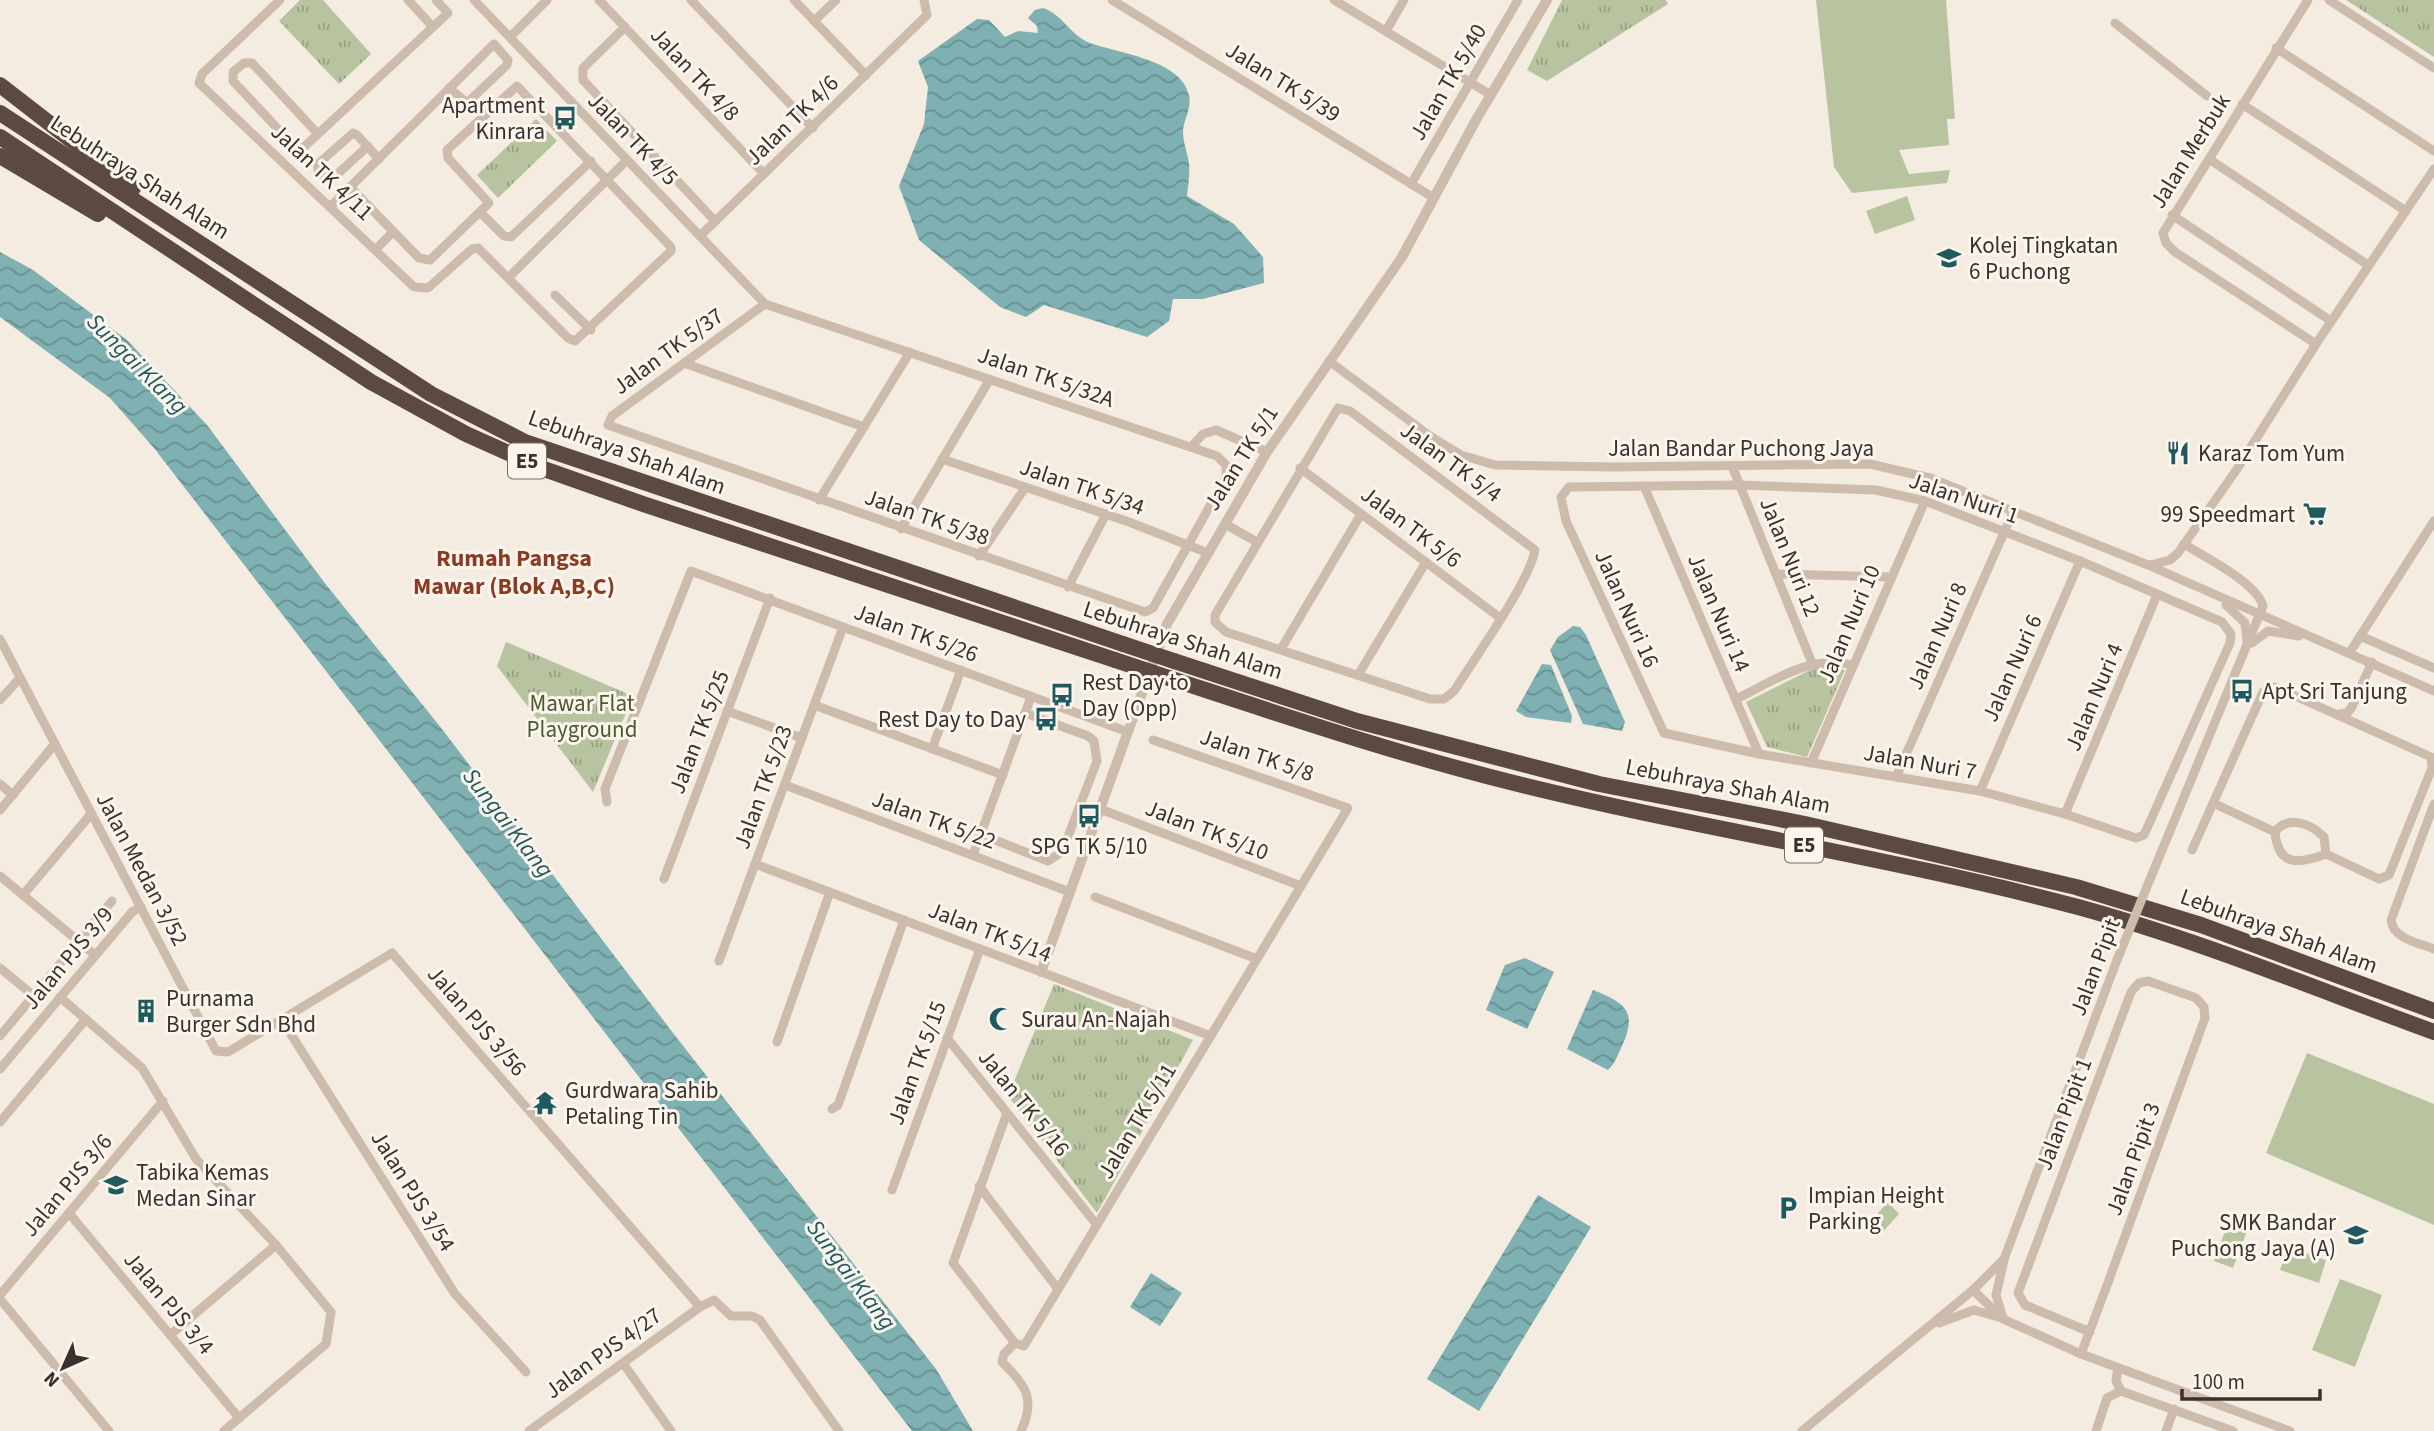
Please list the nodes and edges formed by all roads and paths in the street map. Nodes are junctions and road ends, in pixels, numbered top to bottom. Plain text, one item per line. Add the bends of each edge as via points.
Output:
1 (280, 0) edge
2 (408, 0) edge
3 (436, 0) edge
4 (474, 0) edge
5 (547, 0) edge
6 (599, 0) edge
7 (691, 0) edge
8 (794, 0) edge
9 (836, 0) edge
10 (924, 0) edge
11 (1112, 0) edge
12 (1334, 0) edge
13 (1405, 0) edge
14 (1518, 0) edge
15 (1547, 0) edge
16 (2308, 0) edge
17 (2329, 0) edge
18 (814, 21) junction
19 (2115, 23) dead end
20 (433, 27) junction
21 (625, 27) junction
22 (1386, 31) junction
23 (510, 37) junction
24 (2276, 48) junction
25 (2434, 68) edge
26 (866, 75) junction
27 (1471, 82) junction
28 (0, 85) edge
29 (450, 89) junction
30 (1491, 94) junction
31 (2207, 96) dead end
32 (2242, 104) junction
33 (0, 113) edge
34 (813, 128) junction
35 (318, 134) junction
36 (0, 137) edge
37 (368, 146) junction
38 (2434, 152) edge
39 (0, 156) edge
40 (379, 159) junction
41 (2209, 159) junction
42 (627, 160) junction
43 (591, 161) junction
44 (2434, 169) edge
45 (764, 174) junction
46 (608, 179) junction
47 (1411, 184) junction
48 (350, 187) junction
49 (1434, 198) junction
50 (331, 206) junction
51 (2406, 211) junction
52 (481, 213) junction
53 (2172, 215) junction
54 (715, 221) junction
55 (393, 232) junction
56 (700, 236) junction
57 (376, 249) junction
58 (2368, 265) junction
59 (204, 273) junction
60 (509, 277) junction
61 (555, 295) dead end
62 (290, 304) junction
63 (765, 304) junction
64 (2331, 321) junction
65 (591, 330) junction
66 (2316, 344) junction
67 (910, 352) junction
68 (1329, 361) junction
69 (684, 363) junction
70 (990, 379) junction
71 (864, 427) junction
72 (619, 431) joint
73 (1191, 447) junction
74 (1267, 452) junction
75 (942, 459) junction
76 (1732, 466) junction
77 (1300, 468) junction
78 (1740, 485) junction
79 (1644, 486) junction
80 (1025, 488) junction
81 (1569, 488) joint
82 (819, 500) junction
83 (1925, 501) junction
84 (2014, 510) junction
85 (1106, 514) junction
86 (1361, 514) junction
87 (2434, 521) edge
88 (1225, 524) junction
89 (901, 529) junction
90 (2005, 532) junction
91 (1257, 542) junction
92 (2184, 544) junction
93 (1188, 545) junction
94 (1208, 553) junction
95 (979, 556) junction
96 (2080, 561) junction
97 (1426, 562) junction
98 (2148, 565) junction
99 (1776, 574) junction
100 (1890, 577) junction
101 (1068, 587) junction
102 (2211, 594) junction
103 (2157, 595) junction
104 (770, 598) junction
105 (2261, 615) junction
106 (1499, 618) junction
107 (844, 626) junction
108 (2360, 636) junction
109 (0, 639) edge
110 (2339, 647) junction
111 (1281, 649) junction
112 (2246, 649) junction
113 (2350, 652) junction
114 (2372, 662) junction
115 (1812, 663) junction
116 (1852, 665) junction
117 (2434, 667) edge
118 (961, 670) junction
119 (1358, 675) junction
120 (20, 678) junction
121 (2434, 691) edge
122 (1031, 697) junction
123 (1736, 699) junction
124 (0, 700) edge
125 (814, 705) junction
126 (2352, 707) junction
127 (727, 711) junction
128 (1025, 713) junction
129 (2337, 714) junction
130 (2361, 724) junction
131 (1128, 732) junction
132 (802, 738) junction
133 (1678, 738) joint
134 (1153, 740) dead end
135 (54, 745) junction
136 (932, 749) junction
137 (1759, 754) junction
138 (1811, 763) junction
139 (1003, 775) junction
140 (1896, 777) junction
141 (0, 785) edge
142 (785, 785) junction
143 (1980, 791) junction
144 (13, 795) junction
145 (607, 802) dead end
146 (2213, 803) junction
147 (2434, 804) edge
148 (1348, 808) joint
149 (1100, 809) junction
150 (0, 810) edge
151 (91, 814) junction
152 (2065, 814) junction
153 (2149, 828) joint
154 (2275, 832) junction
155 (980, 834) junction
156 (2192, 850) dead end
157 (2326, 854) junction
158 (973, 855) junction
159 (755, 864) junction
160 (0, 876) edge
161 (664, 879) dead end
162 (1301, 887) junction
163 (830, 892) junction
164 (1070, 892) junction
165 (23, 895) junction
166 (1095, 897) dead end
167 (112, 901) dead end
168 (142, 906) junction
169 (904, 920) junction
170 (79, 941) junction
171 (979, 949) junction
172 (2434, 949) edge
173 (95, 955) junction
174 (1257, 959) junction
175 (719, 961) dead end
176 (0, 968) edge
177 (1041, 972) junction
178 (2177, 991) joint
179 (34, 996) junction
180 (60, 997) junction
181 (2434, 1011) edge
182 (86, 1019) junction
183 (282, 1020) junction
184 (2434, 1032) edge
185 (0, 1036) edge
186 (1210, 1036) junction
187 (947, 1038) junction
188 (776, 1042) dead end
189 (1, 1065) edge
190 (163, 1101) junction
191 (832, 1109) dead end
192 (1007, 1113) junction
193 (0, 1122) edge
194 (979, 1186) junction
195 (892, 1191) dead end
196 (69, 1213) junction
197 (1097, 1225) junction
198 (276, 1245) junction
199 (2004, 1258) junction
200 (1058, 1289) junction
201 (1973, 1290) junction
202 (0, 1297) edge
203 (700, 1307) junction
204 (2003, 1318) junction
205 (1926, 1329) junction
206 (2090, 1332) junction
207 (170, 1335) junction
208 (1019, 1345) junction
209 (2081, 1354) junction
210 (623, 1363) junction
211 (2118, 1368) junction
212 (526, 1372) dead end
213 (2118, 1392) junction
214 (2174, 1409) junction
215 (239, 1418) junction
216 (109, 1431) edge
217 (224, 1431) edge
218 (529, 1431) edge
219 (671, 1431) edge
220 (839, 1431) edge
221 (1021, 1431) edge
222 (1802, 1431) edge
223 (2095, 1431) edge
224 (2166, 1431) edge
225 (2232, 1431) edge
226 (2290, 1431) edge

1 - 50 street, Jalan TK 4/11 via 202,74 199,83
2 - 20 street
3 - 20 street via 448,13
4 - 23 street, Jalan TK 4/5
5 - 23 street
6 - 21 street, Jalan TK 4/8
7 - 34 street
8 - 18 street, Jalan TK 4/6
9 - 18 street
10 - 26 street via 927,15
11 - 47 street, Jalan TK 5/39
12 - 22 street
13 - 22 street
14 - 27 street, Jalan TK 5/40
15 - 30 street, Jalan TK 5/1
16 - 24 street, Jalan Merbuk
17 - 25 street
18 - 26 street, Jalan TK 4/6
19 - 31 street
20 - 35 street
21 - 45 street, Jalan TK 4/8
21 - 54 street via 583,68 583,80
22 - 27 street
23 - 42 street, Jalan TK 4/5
24 - 32 street, Jalan Merbuk
24 - 38 street
26 - 34 street, Jalan TK 4/6
27 - 30 street
27 - 47 street, Jalan TK 5/40
28 - 62 highway
29 - 29 street via 467,103 508,60 494,44
29 - 40 street
30 - 49 street, Jalan TK 5/1
32 - 41 street, Jalan Merbuk
32 - 51 street
33 - 62 highway, Lebuhraya Shah Alam / E5
34 - 45 street, Jalan TK 4/6
35 - 35 street via 252,63 244,62 233,72 233,81 293,145 304,147
36 - 59 highway, Lebuhraya Shah Alam / E5
37 - 37 street via 332,179 318,172 318,164 349,134
37 - 40 street
39 - 59 highway
40 - 48 street
41 - 53 street, Jalan Merbuk
41 - 58 street
42 - 46 street
42 - 56 street, Jalan TK 4/5
43 - 46 street
43 - 52 street via 511,237 504,236
43 - 52 street via 521,88 514,87 446,153 486,199 488,206
44 - 51 street
45 - 54 street, Jalan TK 4/6
46 - 60 street
46 - 65 street via 671,251
47 - 49 street, Jalan TK 5/39
48 - 50 street
48 - 55 street
49 - 68 street, Jalan TK 5/1 via 1402,257
50 - 57 street, Jalan TK 4/11
51 - 58 street
52 - 55 street via 426,261
53 - 64 street
53 - 66 street, Jalan Merbuk via 2163,233 2170,248
54 - 56 street, Jalan TK 4/6
55 - 57 street
56 - 63 street, Jalan TK 4/5
57 - 60 street, Jalan TK 4/11 via 418,290 429,288 478,248
58 - 64 street
59 - 184 highway, Lebuhraya Shah Alam / E5, bridge via 371,382 466,434 544,468 1371,744 1512,783 2081,908 2202,946
60 - 65 street via 571,340 580,341
61 - 65 street
62 - 181 highway, Lebuhraya Shah Alam / E5, bridge via 431,394 524,442 1174,661 1357,721 1598,784 1805,824 2076,887 2201,925
63 - 67 street, Jalan TK 5/32A
63 - 69 street, Jalan TK 5/37
64 - 66 street
66 - 92 street
67 - 70 street, Jalan TK 5/32A
67 - 71 street
68 - 74 street, Jalan TK 5/1
68 - 76 street, Jalan Bandar Puchong Jaya via 1430,436 1461,455 1495,465
69 - 71 street
69 - 72 street, Jalan TK 5/37 via 612,416 608,425
70 - 73 street, Jalan TK 5/32A
70 - 75 street
71 - 82 street
72 - 82 street, Jalan TK 5/38
73 - 74 street via 1216,430
73 - 93 street, Jalan TK 5/32A via 1217,456 1226,464 1226,477
74 - 88 street, Jalan TK 5/1
75 - 80 street, Jalan TK 5/34
75 - 89 street
76 - 78 street, Jalan Nuri 12
76 - 84 street, Jalan Bandar Puchong Jaya via 1870,464 1930,478
77 - 86 street, Jalan TK 5/6
77 - 91 street
77 - 106 street, Jalan TK 5/4 via 1333,412 1343,408 1527,542 1535,550 1533,563
78 - 79 street, Jalan Nuri 1
78 - 83 street, Jalan Nuri 1 via 1876,490
78 - 99 street, Jalan Nuri 12
79 - 81 street, Jalan Nuri 1
79 - 123 street, Jalan Nuri 14
80 - 85 street, Jalan TK 5/34
80 - 95 street
81 - 133 street, Jalan Nuri 16 via 1561,497 1566,521 1660,729
82 - 89 street, Jalan TK 5/38
83 - 90 street, Jalan Nuri 1
83 - 100 street, Jalan Nuri 10
84 - 90 street, Jalan Nuri 8
84 - 98 street, Jalan Bandar Puchong Jaya
85 - 93 street, Jalan TK 5/34
85 - 101 street
86 - 97 street, Jalan TK 5/6
86 - 111 street
87 - 108 street
88 - 91 street
88 - 94 street, Jalan TK 5/1
89 - 95 street, Jalan TK 5/38
90 - 96 street, Jalan Nuri 1
90 - 140 street, Jalan Nuri 8
91 - 111 street via 1215,615 1216,622 1226,632
92 - 98 street via 2170,560
92 - 105 street via 2256,592 2263,606
93 - 94 street, Jalan TK 5/34
93 - 101 street, Jalan TK 5/38 via 1153,608 1145,612
94 - 131 street, Jalan TK 5/1 via 1167,624
95 - 101 street, Jalan TK 5/38
96 - 103 street, Jalan Nuri 1
96 - 143 street, Jalan Nuri 6
97 - 106 street, Jalan TK 5/6
97 - 119 street
98 - 102 street, Jalan Bandar Puchong Jaya
99 - 100 street
99 - 115 street, Jalan Nuri 12
100 - 116 street, Jalan Nuri 10
102 - 105 street, Jalan Bandar Puchong Jaya
102 - 112 street via 2245,623
103 - 152 street, Jalan Nuri 4
103 - 153 street, Jalan Nuri 1 via 2222,622 2231,634
104 - 107 street, Jalan TK 5/26
104 - 127 street, Jalan TK 5/25
104 - 145 street, Jalan TK 5/26 via 691,571 606,789
105 - 110 street, Jalan Bandar Puchong Jaya
105 - 112 street, Jalan Pipit
106 - 119 street via 1454,691 1444,699 1430,699
107 - 118 street, Jalan TK 5/26
107 - 125 street, Jalan TK 5/23
108 - 113 street
108 - 117 street
109 - 120 street, Jalan Medan 3/52
110 - 112 street via 2276,630 2257,637
110 - 113 street, Jalan Bandar Puchong Jaya
111 - 119 street
112 - 199 street, Jalan Pipit, bridge via 2118,960
113 - 114 street, Jalan Bandar Puchong Jaya
114 - 121 street, Jalan Bandar Puchong Jaya
114 - 126 street
115 - 116 street via 1832,660
115 - 123 street
116 - 138 street, Jalan Nuri 10
118 - 122 street, Jalan TK 5/26
118 - 136 street
120 - 124 street
120 - 135 street, Jalan Medan 3/52
122 - 128 street
122 - 131 street, Jalan TK 5/26
123 - 137 street, Jalan Nuri 14
125 - 132 street, Jalan TK 5/23
125 - 136 street
126 - 129 street
126 - 130 street
127 - 132 street
127 - 161 street, Jalan TK 5/25
128 - 139 street
128 - 155 street via 1088,736 1098,751 1092,773 1062,852 1056,857 1048,861
129 - 130 street
129 - 146 street via 2269,687
130 - 157 street via 2431,757 2431,768 2389,875 2378,879
131 - 149 street, Jalan TK 5/1
132 - 142 street, Jalan TK 5/23
133 - 137 street, Jalan Nuri 7
134 - 148 street, Jalan TK 5/8
135 - 144 street
135 - 151 street, Jalan Medan 3/52
136 - 139 street
137 - 138 street, Jalan Nuri 7
138 - 140 street, Jalan Nuri 7
139 - 155 street
140 - 143 street, Jalan Nuri 7
141 - 144 street
142 - 158 street, Jalan TK 5/22
142 - 159 street, Jalan TK 5/23
143 - 152 street, Jalan Nuri 7
144 - 150 street
146 - 154 street
146 - 156 street
147 - 172 street via 2392,926 2400,935
148 - 162 street, Jalan TK 5/11
149 - 162 street, Jalan TK 5/10
149 - 164 street, Jalan TK 5/1
151 - 165 street
151 - 168 street, Jalan Medan 3/52
152 - 153 street, Jalan Nuri 7 via 2136,838
154 - 157 street via 2276,845 2289,859 2302,863
154 - 157 street via 2291,821 2311,828 2324,837
155 - 158 street
158 - 164 street, Jalan TK 5/22
159 - 163 street, Jalan TK 5/14
159 - 175 street, Jalan TK 5/23
160 - 165 street
162 - 174 street, Jalan TK 5/11
163 - 169 street, Jalan TK 5/14
163 - 188 street
164 - 177 street, Jalan TK 5/1
165 - 170 street
166 - 174 street
167 - 170 street
168 - 173 street, Jalan PJS 3/9
168 - 183 street, Jalan Medan 3/52 via 216,1051 228,1052
169 - 171 street, Jalan TK 5/14
169 - 191 street via 838,1105
170 - 173 street
170 - 179 street
171 - 177 street, Jalan TK 5/14
171 - 187 street, Jalan TK 5/15
173 - 180 street, Jalan PJS 3/9
174 - 186 street, Jalan TK 5/11
176 - 179 street
177 - 186 street, Jalan TK 5/14
178 - 206 street, Jalan Pipit 3 via 2196,999 2204,1007 2205,1018
178 - 206 street, Jalan Pipit 1 via 2148,981 2131,992 2018,1293 2021,1302
179 - 185 street
180 - 182 street
180 - 189 street, Jalan PJS 3/9
182 - 190 street via 142,1068
182 - 193 street
183 - 203 street, Jalan PJS 3/56 via 392,953
183 - 212 street, Jalan PJS 3/54 via 455,1294
186 - 197 street, Jalan TK 5/11
187 - 192 street, Jalan TK 5/16
187 - 195 street, Jalan TK 5/15
190 - 196 street, Jalan PJS 3/6
190 - 198 street via 196,1159
192 - 194 street
192 - 197 street, Jalan TK 5/16
194 - 200 street
194 - 208 street via 953,1263
196 - 202 street, Jalan PJS 3/6
196 - 207 street, Jalan PJS 3/4
197 - 200 street, Jalan TK 5/11
198 - 207 street
198 - 215 street via 331,1312 328,1340
199 - 201 street, Jalan Pipit
199 - 204 street via 1996,1295
200 - 208 street, Jalan TK 5/11
201 - 204 street
201 - 205 street, Jalan Pipit
202 - 216 street
203 - 210 street, Jalan PJS 4/27
203 - 220 street via 714,1300 731,1316 760,1320
204 - 205 street via 1974,1310
204 - 209 street
205 - 222 street, Jalan Pipit
206 - 209 street, Jalan Pipit 3
207 - 215 street, Jalan PJS 3/4
208 - 221 street, Jalan TK 5/11 via 1004,1354 1002,1363 1020,1381 1028,1399
209 - 211 street
210 - 218 street, Jalan PJS 4/27
210 - 219 street
211 - 213 street
211 - 226 street
213 - 214 street
213 - 223 street via 2107,1398
214 - 224 street
214 - 225 street
215 - 217 street

